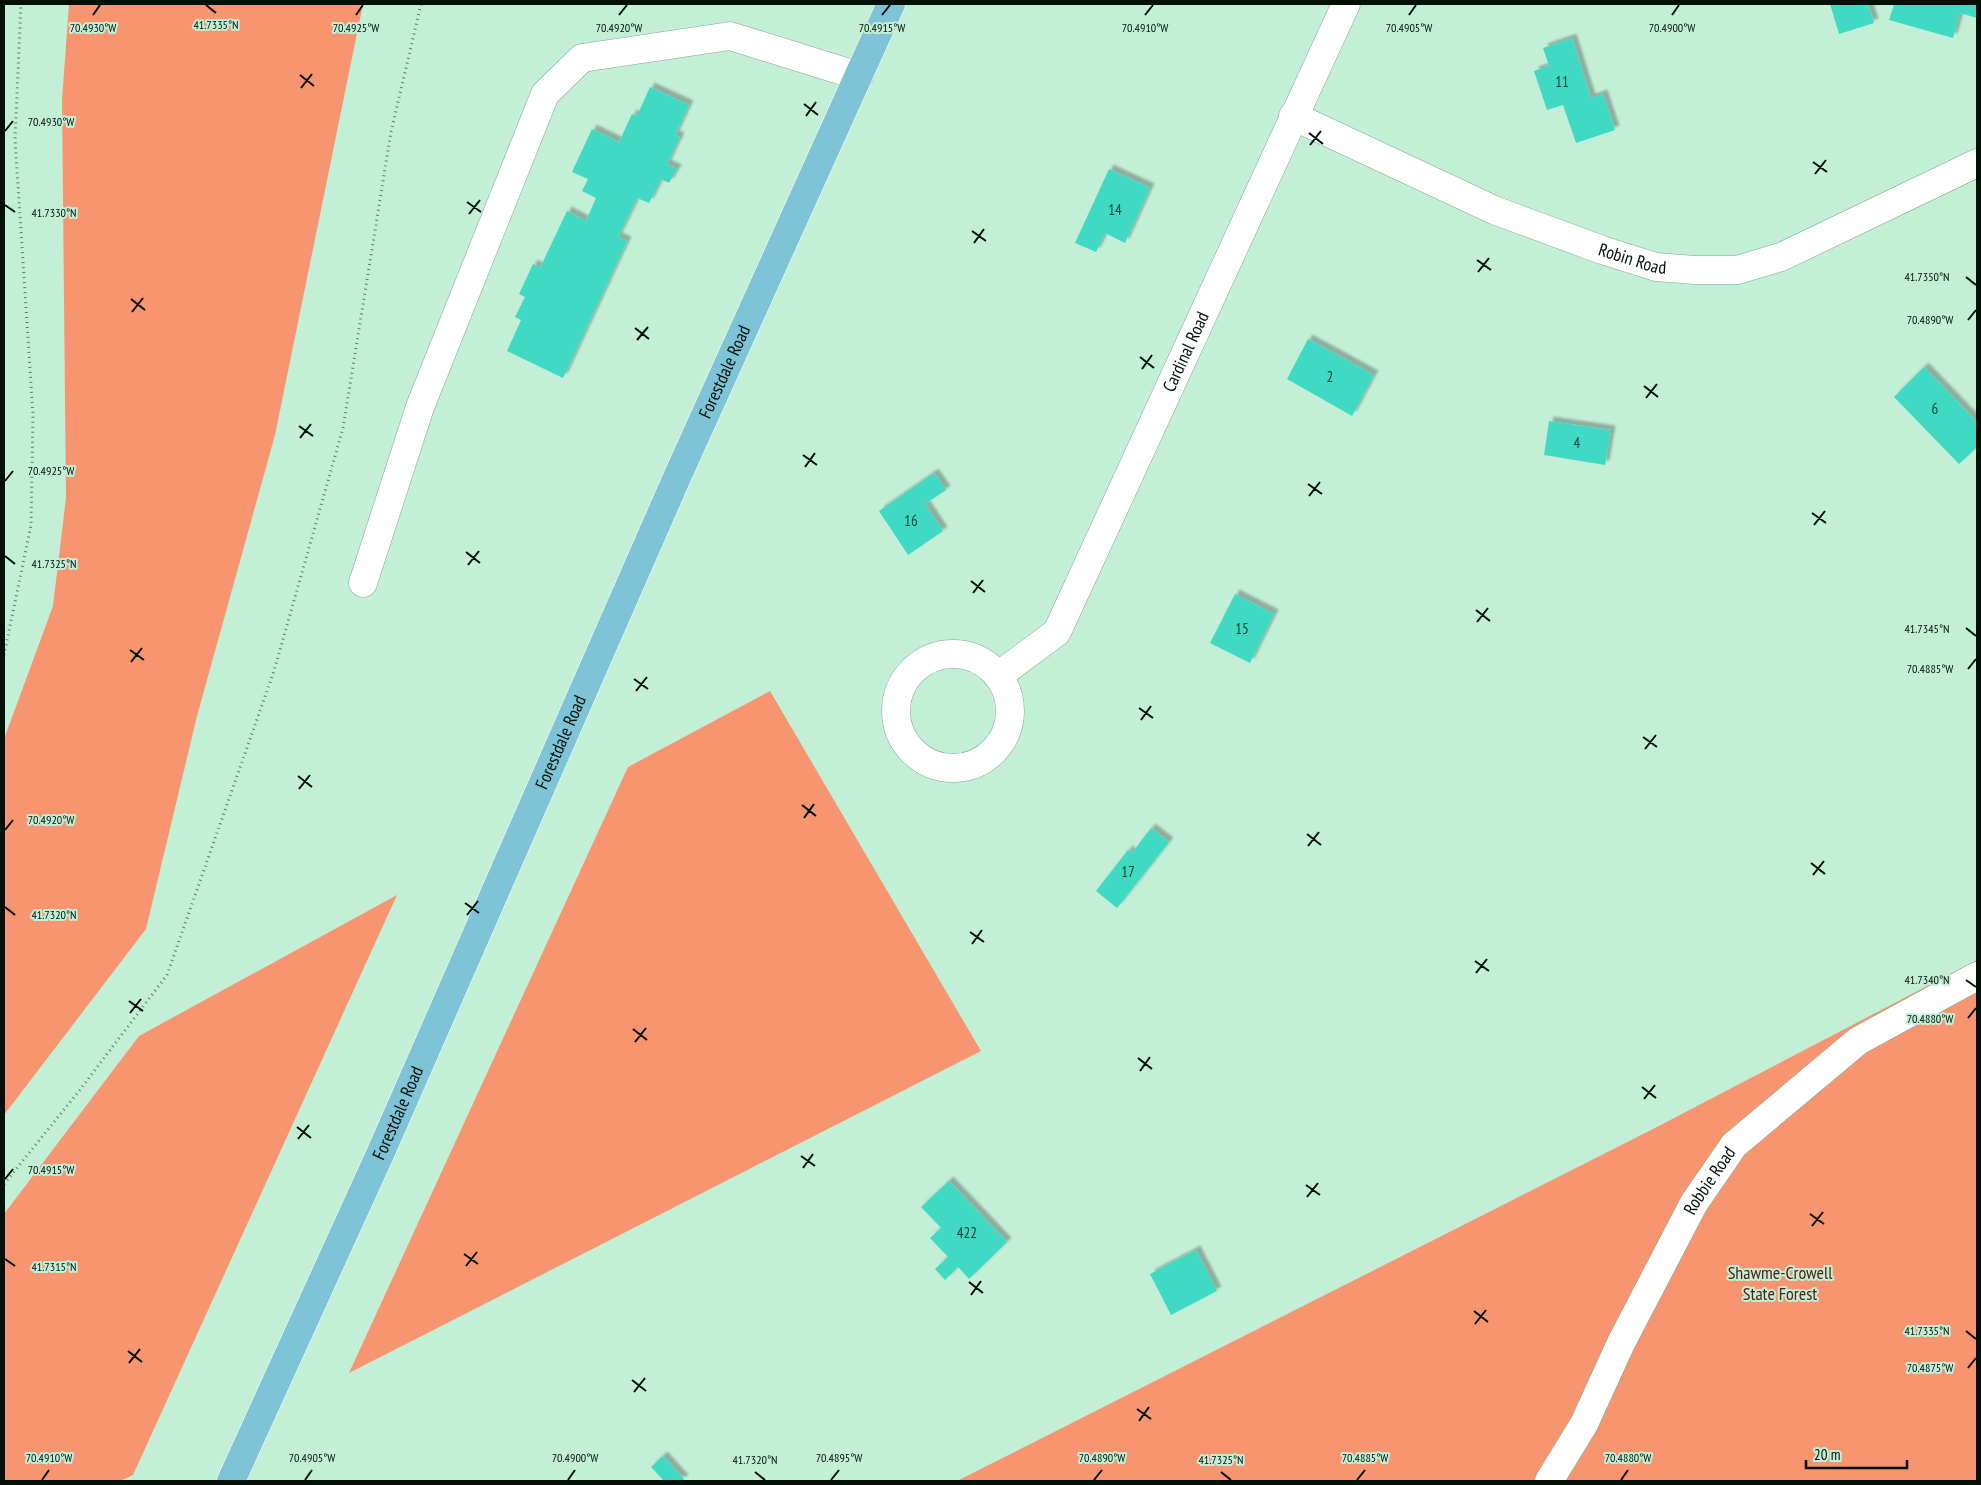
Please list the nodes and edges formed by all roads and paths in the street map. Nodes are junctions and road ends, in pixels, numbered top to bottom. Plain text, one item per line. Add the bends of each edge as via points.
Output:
1 (21, 4) edge
2 (421, 4) edge
3 (891, 4) edge
4 (1346, 4) edge
5 (859, 76) junction
6 (1293, 116) junction
7 (1977, 163) edge
8 (363, 583) dead end
9 (4, 655) edge
10 (998, 676) junction
11 (1977, 976) edge
12 (4, 1184) edge
13 (231, 1481) edge
14 (1549, 1481) edge

1 - 9 path via 15,139 33,415 31,526
2 - 12 path via 391,132 343,428 274,671 167,975
3 - 5 main road, Forestdale Road
4 - 6 street, Cardinal Road
5 - 8 street via 730,36 582,58 545,94 420,407
5 - 13 main road, Forestdale Road
6 - 7 street, Robin Road via 1494,210 1656,267 1695,270 1737,270 1781,257
6 - 10 street, Cardinal Road via 1057,632
10 - 10 street via 1007,694 1010,713 1006,732 997,748 982,761 964,768 944,768 926,762 910,750 900,735 896,717 897,698 904,681 916,668 932,658 950,654 968,656 985,664
11 - 14 street, Robbie Road via 1858,1041 1734,1145 1694,1202 1584,1424

